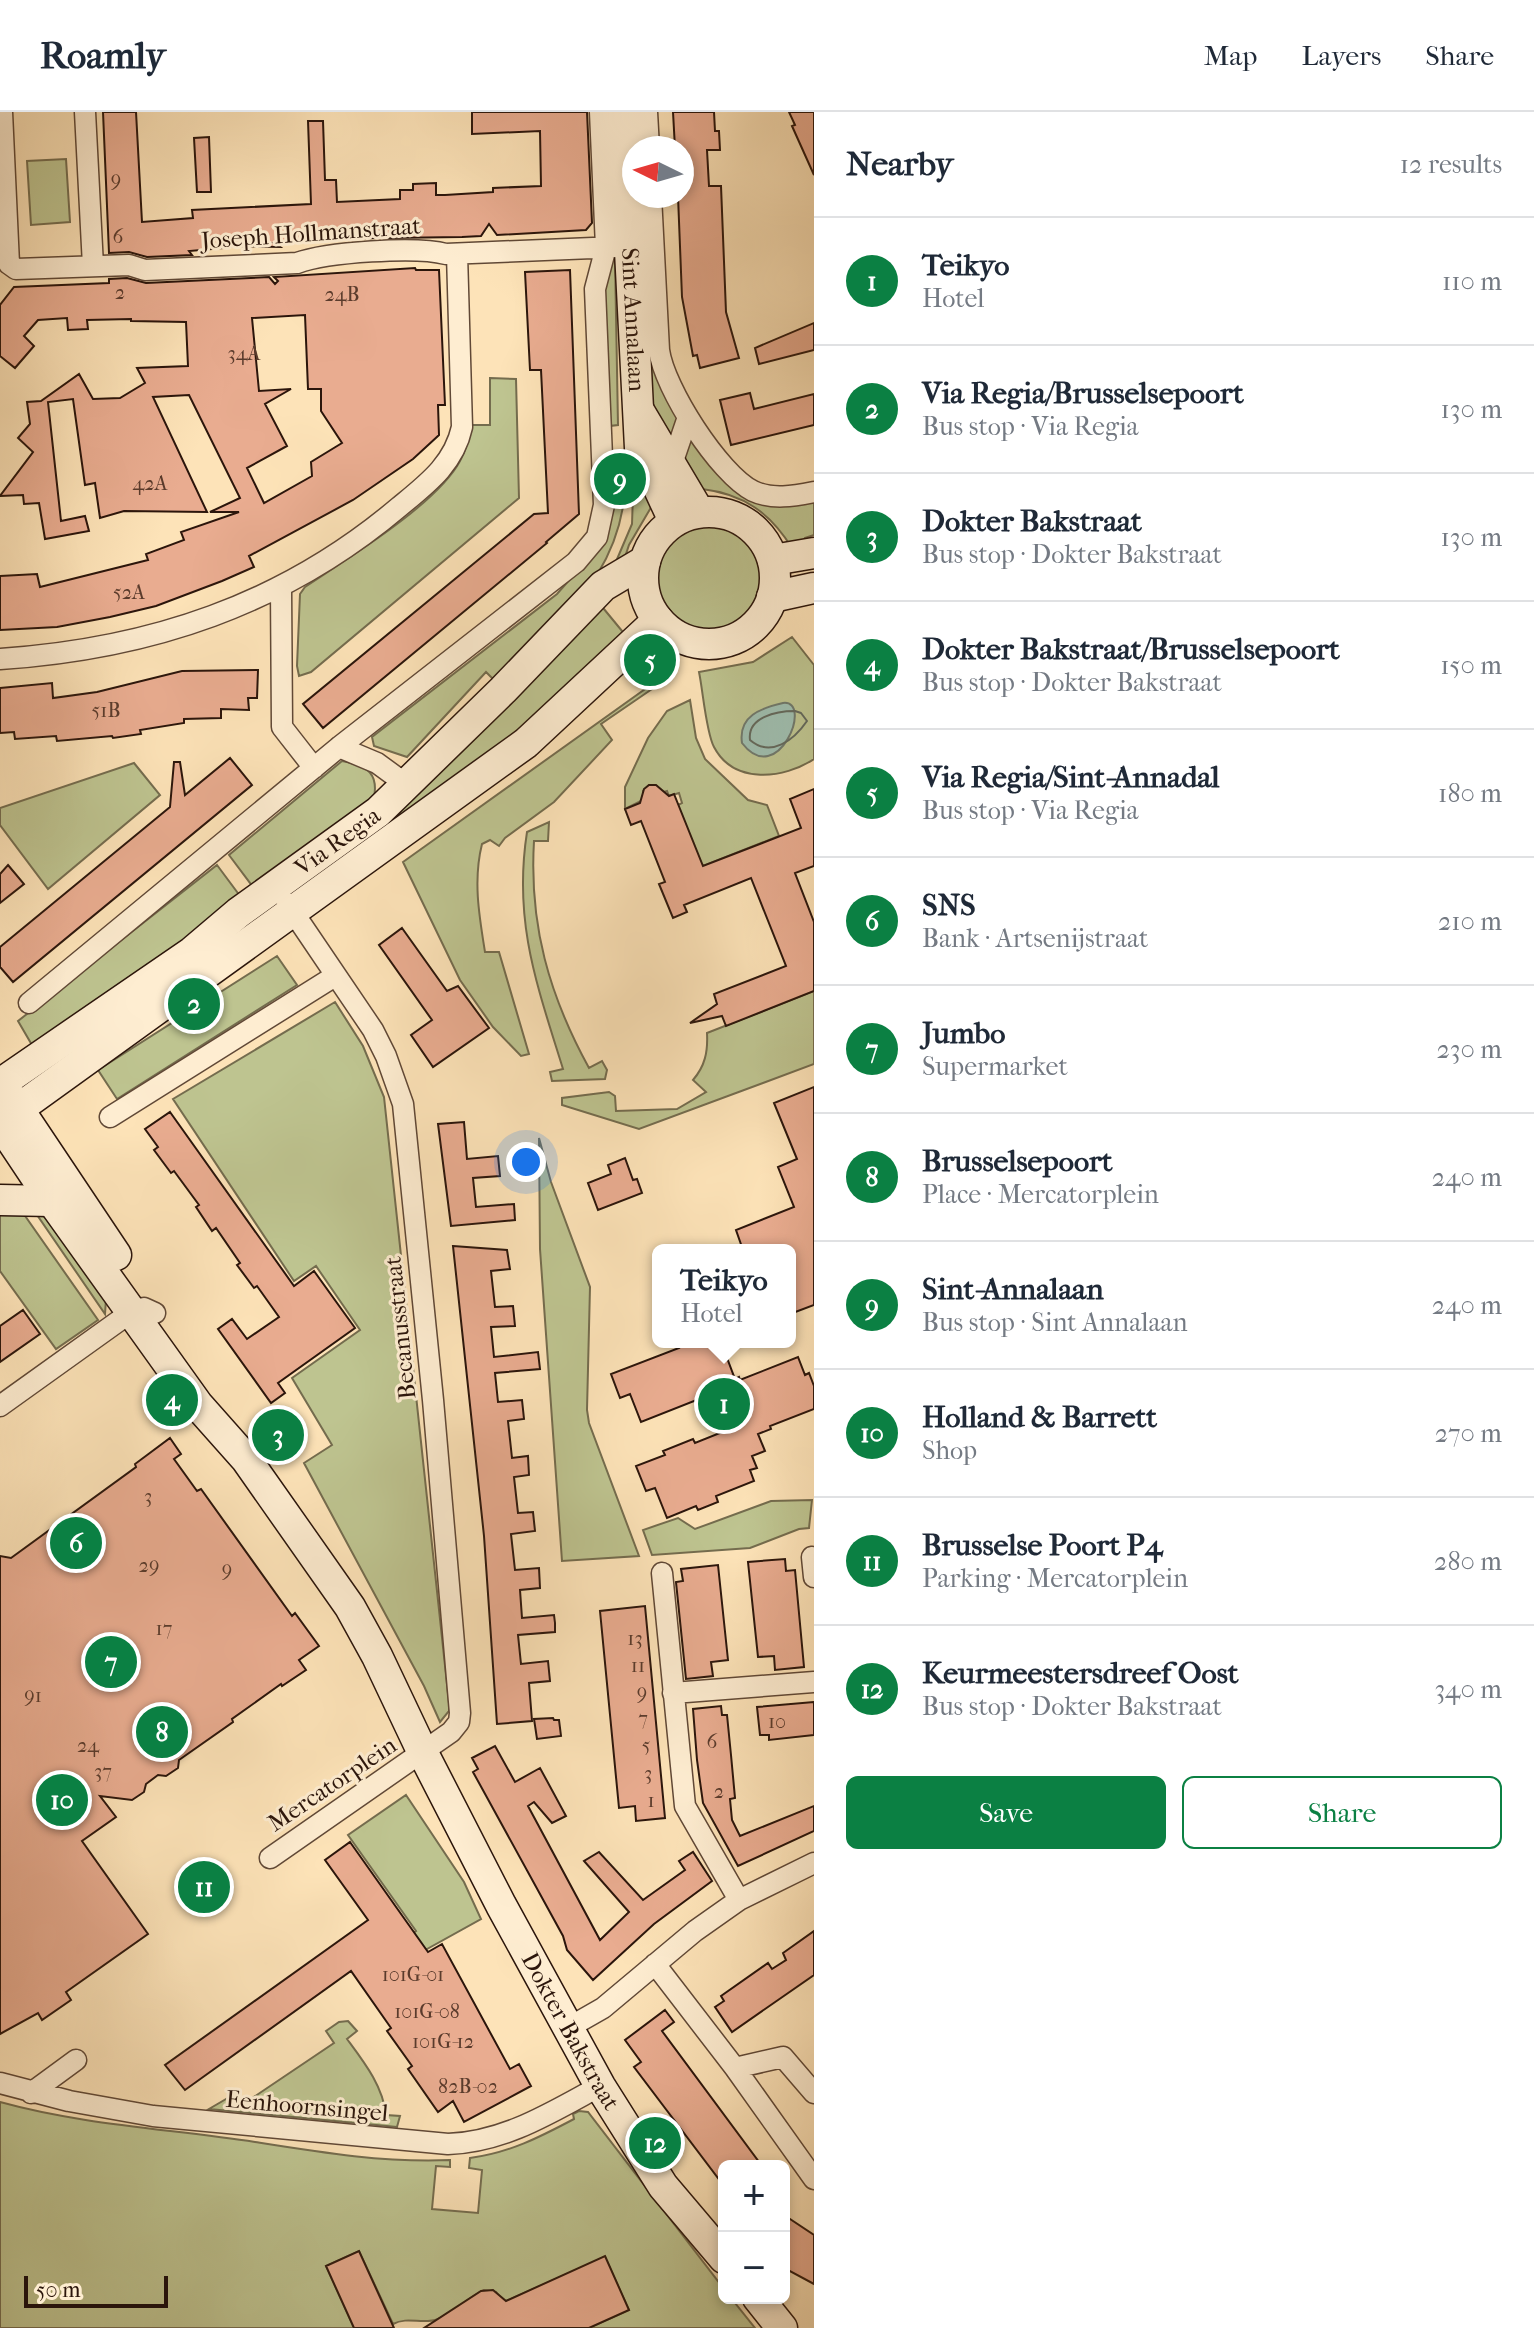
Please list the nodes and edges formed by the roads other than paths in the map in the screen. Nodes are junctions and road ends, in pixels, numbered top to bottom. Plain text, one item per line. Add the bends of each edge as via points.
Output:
1 (2, 112) edge
2 (85, 112) edge
3 (600, 112) edge
4 (623, 112) edge
5 (647, 112) edge
6 (648, 136) edge
7 (652, 208) edge
8 (617, 247) junction
9 (457, 254) junction
10 (93, 266) junction
11 (4, 269) edge
12 (638, 410) junction
13 (686, 412) junction
14 (672, 464) junction
15 (814, 492) edge
16 (686, 517) junction
17 (814, 553) edge
18 (773, 560) junction
19 (645, 561) junction
20 (281, 588) junction
21 (814, 588) edge
22 (772, 597) junction
23 (658, 620) junction
24 (0, 659) edge
25 (339, 747) junction
26 (314, 768) junction
27 (407, 785) junction
28 (309, 862) junction
29 (291, 913) junction
30 (335, 976) junction
31 (29, 1003) dead end
32 (0, 1082) edge
33 (110, 1117) dead end
34 (6, 1118) edge
35 (0, 1200) edge
36 (52, 1201) junction
37 (143, 1312) junction
38 (0, 1406) edge
39 (662, 1573) dead end
40 (814, 1682) edge
41 (673, 1693) junction
42 (423, 1753) junction
43 (270, 1858) dead end
44 (814, 1863) edge
45 (739, 1900) junction
46 (655, 1964) junction
47 (568, 2028) junction
48 (76, 2060) dead end
49 (735, 2068) junction
50 (0, 2083) edge
51 (600, 2086) junction
52 (31, 2093) junction
53 (814, 2093) edge
54 (814, 2179) edge
55 (718, 2251) edge
56 (763, 2304) edge
57 (782, 2328) edge

1 - 11 street
2 - 10 street
3 - 8 street, Sint Annalaan
4 - 8 main road, Sint Annalaan
5 - 6 street
7 - 13 street, Sint Annalaan via 660,361
8 - 9 street, Joseph Hollmanstraat
8 - 12 main road, Sint Annalaan
8 - 25 street, Sint Annalaan via 595,289 604,484 599,532 576,562
9 - 10 street, Joseph Hollmanstraat via 412,251 145,270
9 - 20 street via 462,405 457,447 440,472 385,519
10 - 11 street, Joseph Hollmanstraat
12 - 14 main road, Sint Annalaan
12 - 16 main road via 642,456
13 - 14 street
13 - 15 street, Sint Annalaan via 734,478 749,488 777,496
14 - 16 main road, Sint Annalaan
16 - 18 main road via 719,512 743,520 759,534
16 - 19 main road via 657,536
17 - 18 main road
18 - 22 main road
19 - 23 main road via 645,595
19 - 27 main road, Via Regia via 603,586
20 - 24 street via 148,636 70,653
20 - 26 street via 280,720 285,735
21 - 22 main road
22 - 23 main road via 754,626 721,643 682,638
23 - 29 main road, Via Regia via 526,743
25 - 26 street
25 - 27 street via 377,763
26 - 31 street
27 - 28 main road, Via Regia
28 - 29 street via 289,891
28 - 32 main road, Via Regia via 192,952
29 - 30 street, Becanusstraat
29 - 34 main road, Via Regia
30 - 33 street
30 - 42 street, Becanusstraat via 373,1030 403,1104 460,1713 455,1728
32 - 34 main road
34 - 36 main road, Dokter Bakstraat
34 - 37 main road, Dokter Bakstraat
35 - 36 main road
36 - 37 main road, Dokter Bakstraat
37 - 38 street
37 - 42 main road, Dokter Bakstraat via 205,1415 246,1459 350,1607
39 - 41 street
40 - 41 street
41 - 45 street via 685,1806
42 - 43 street, Mercatorplein
42 - 47 main road, Dokter Bakstraat
44 - 45 street
45 - 46 street
46 - 47 street via 603,2008
46 - 49 street
47 - 51 main road, Dokter Bakstraat
48 - 52 street
49 - 53 street via 783,2057
49 - 54 street
50 - 52 street, Eenhoornsingel
51 - 52 street, Eenhoornsingel via 525,2126 461,2144 153,2116
51 - 55 main road, Dokter Bakstraat via 663,2186
56 - 57 main road

